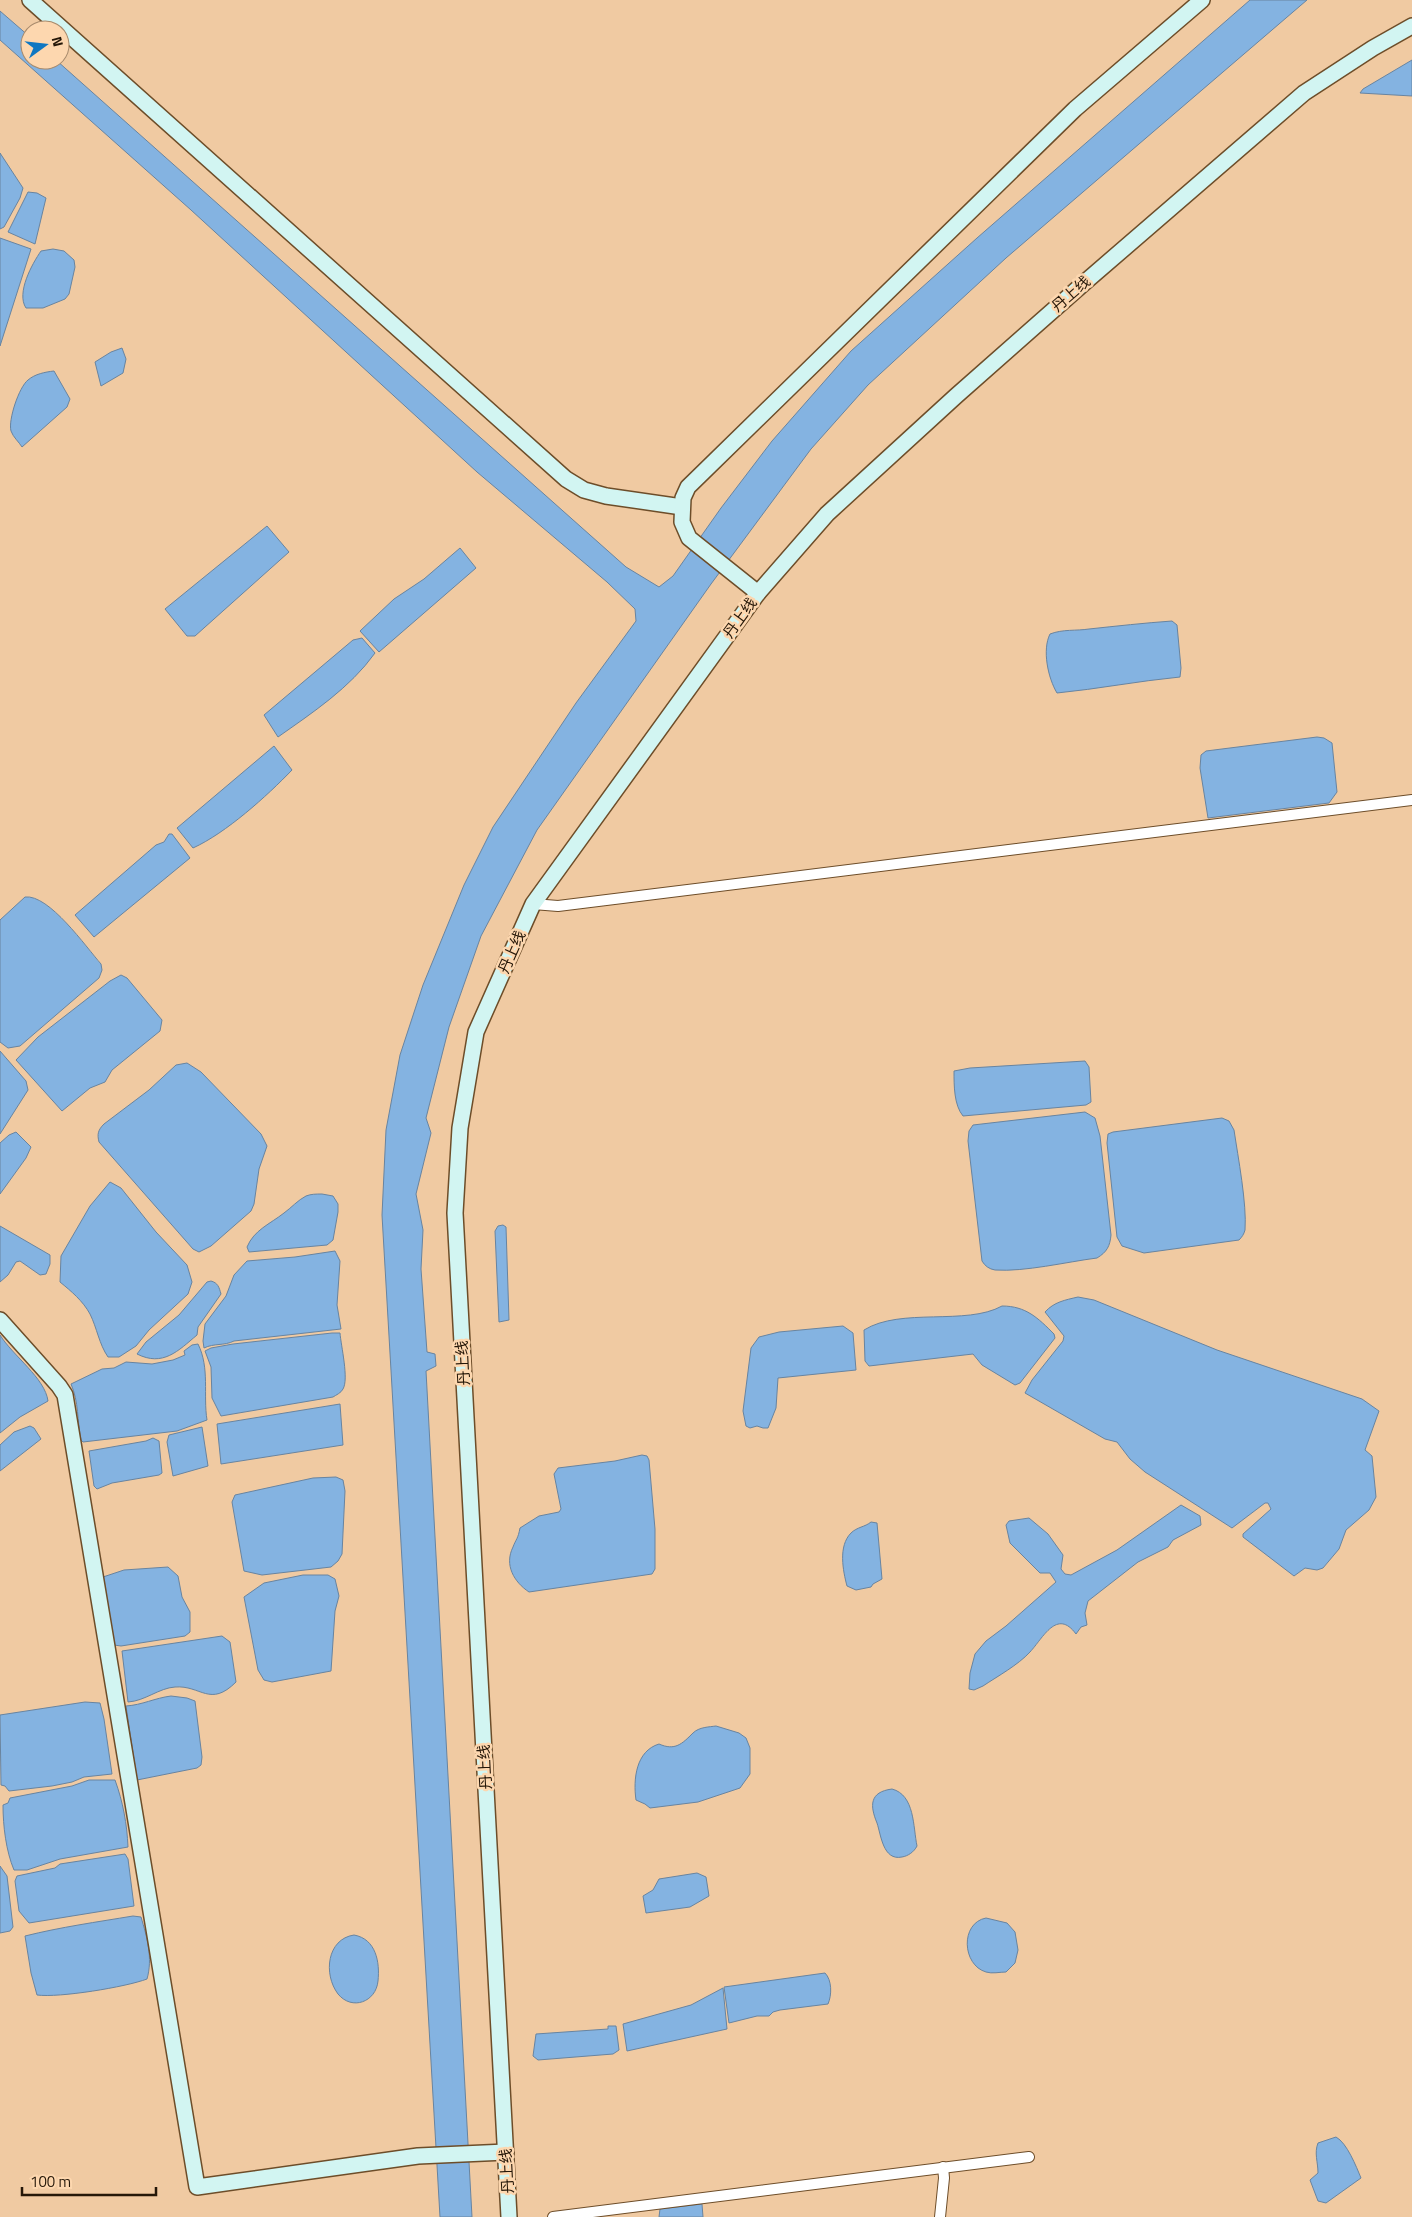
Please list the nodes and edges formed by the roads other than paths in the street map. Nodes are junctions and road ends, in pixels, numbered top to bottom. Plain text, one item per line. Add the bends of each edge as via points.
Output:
1 (30, 0) edge
2 (1202, 0) edge
3 (1412, 26) edge
4 (682, 507) junction
5 (758, 593) junction
6 (1412, 800) edge
7 (533, 904) junction
8 (0, 1320) edge
9 (506, 2152) junction
10 (1029, 2157) dead end
11 (943, 2167) junction
12 (509, 2217) edge
13 (553, 2217) edge
14 (940, 2217) edge

1 - 4 street via 566,478 584,490 606,496
2 - 4 street via 1061,123 688,487
3 - 5 street, 丹上线 via 1304,93 1084,283 827,514
4 - 5 street, 丹上线 via 682,522 689,538
5 - 7 street, 丹上线
6 - 7 street via 558,906
7 - 9 street, 丹上线 via 476,1032 460,1128 456,1213
8 - 9 street via 65,1395 196,2187 370,2162
9 - 12 street, 丹上线
10 - 11 street
11 - 13 street
11 - 14 street

